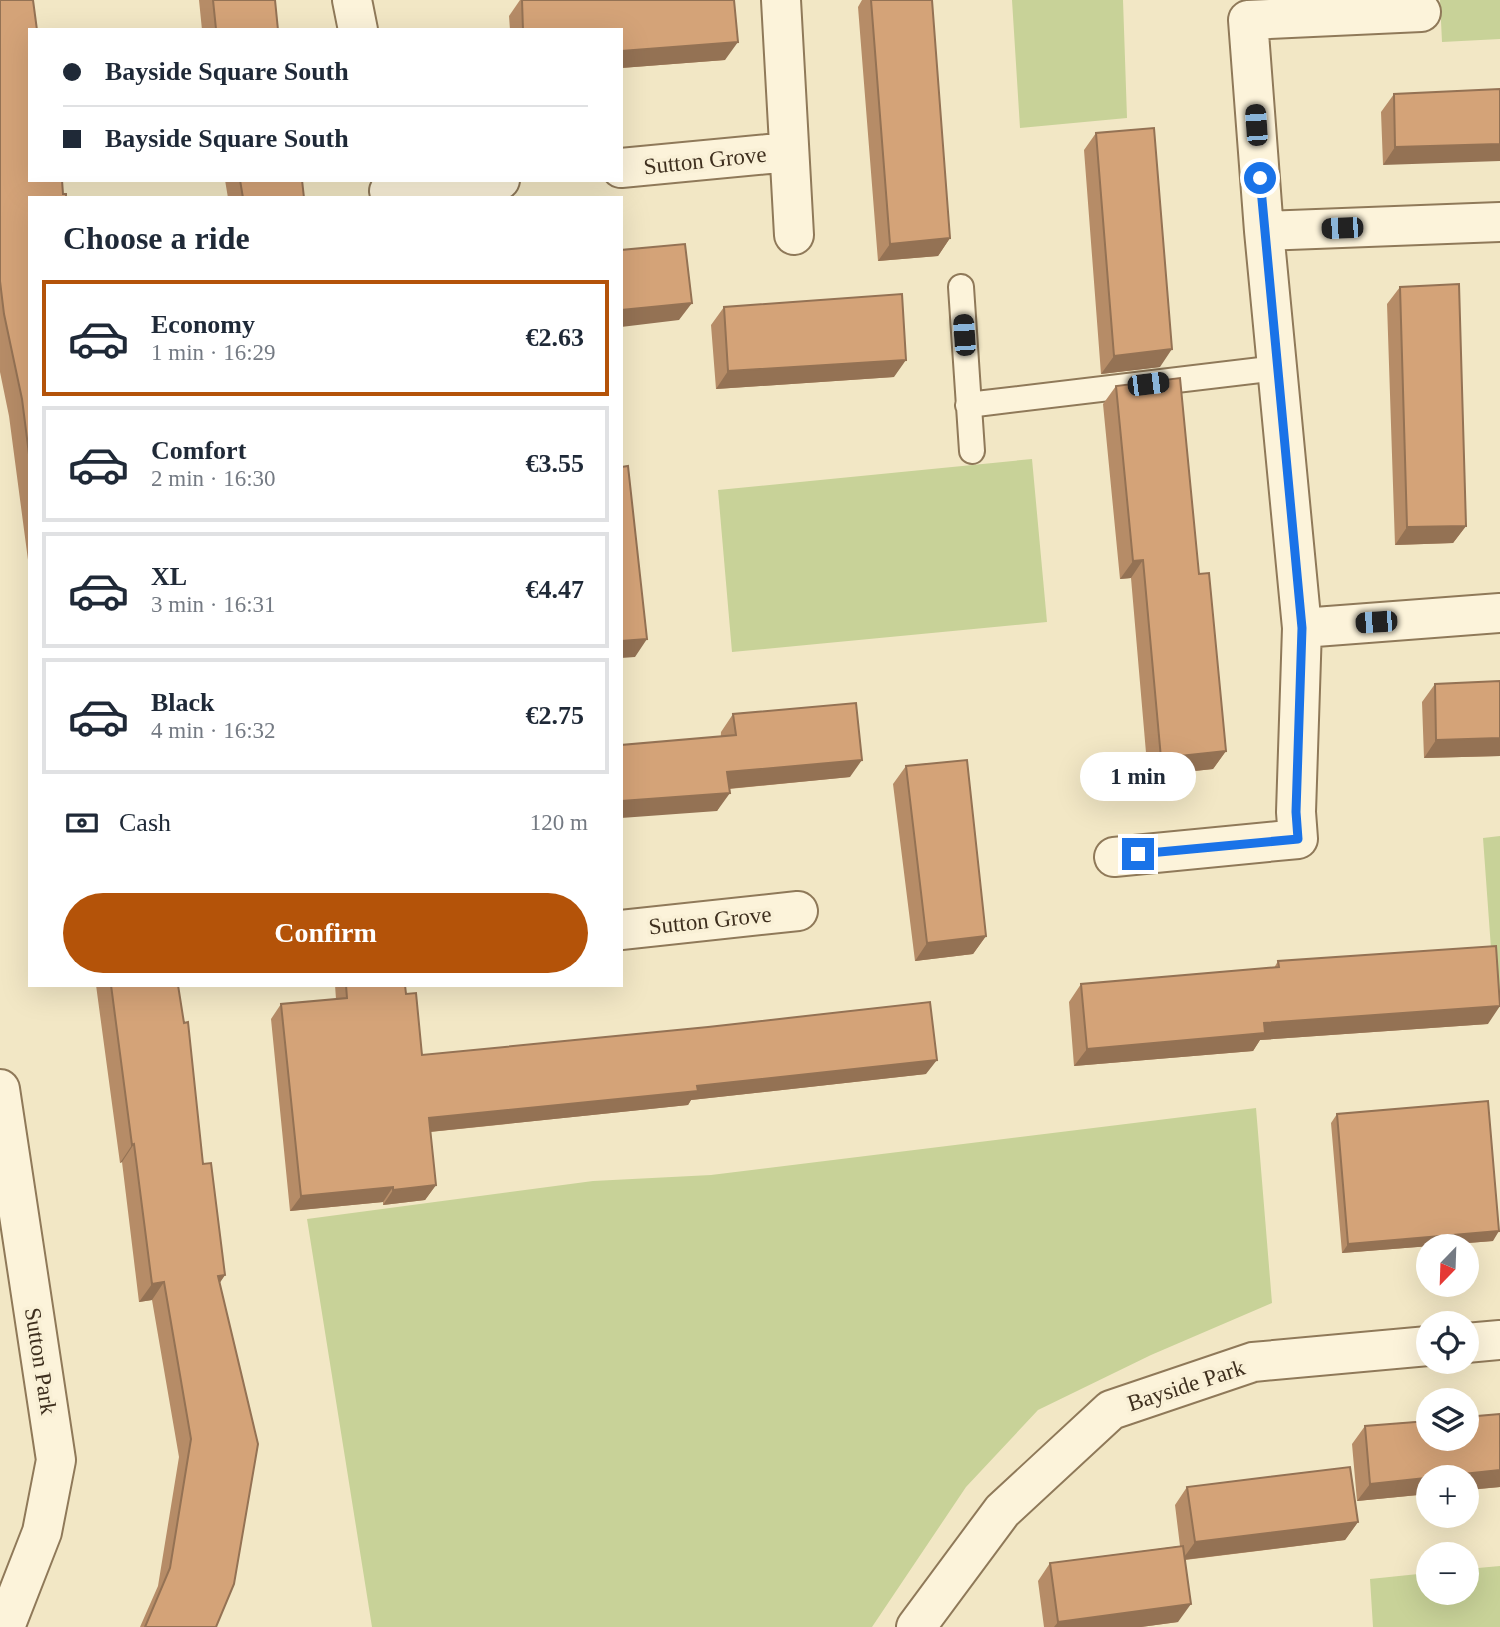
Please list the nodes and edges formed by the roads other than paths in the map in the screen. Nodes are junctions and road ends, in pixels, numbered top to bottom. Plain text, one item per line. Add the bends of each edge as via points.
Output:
1 (352, 0) edge
2 (781, 0) edge
3 (1400, 8) edge
4 (358, 28) edge
5 (789, 152) junction
6 (623, 168) edge
7 (478, 182) edge
8 (388, 190) edge
9 (1500, 222) edge
10 (1264, 231) junction
11 (794, 235) dead end
12 (961, 287) dead end
13 (1277, 368) junction
14 (968, 405) junction
15 (972, 451) dead end
16 (1500, 613) edge
17 (1302, 628) junction
18 (1114, 857) dead end
19 (798, 911) dead end
20 (623, 930) edge
21 (0, 1090) edge
22 (1500, 1339) edge
23 (1479, 1341) edge
24 (1416, 1347) edge
25 (5, 1627) edge
26 (916, 1627) edge

1 - 4 street
2 - 5 street, Sutton Grove
3 - 10 street via 1248,20
5 - 6 street, Sutton Grove
5 - 11 street, Sutton Grove
7 - 8 street
9 - 10 street
10 - 13 street
12 - 14 lane
13 - 14 lane
13 - 17 street
14 - 15 lane
16 - 17 street
17 - 18 street via 1298,839
19 - 20 street, Sutton Grove
21 - 25 street, Sutton Park via 56,1460 42,1532
22 - 23 street
24 - 26 street, Bayside Park via 1253,1362 1111,1410 1002,1511

